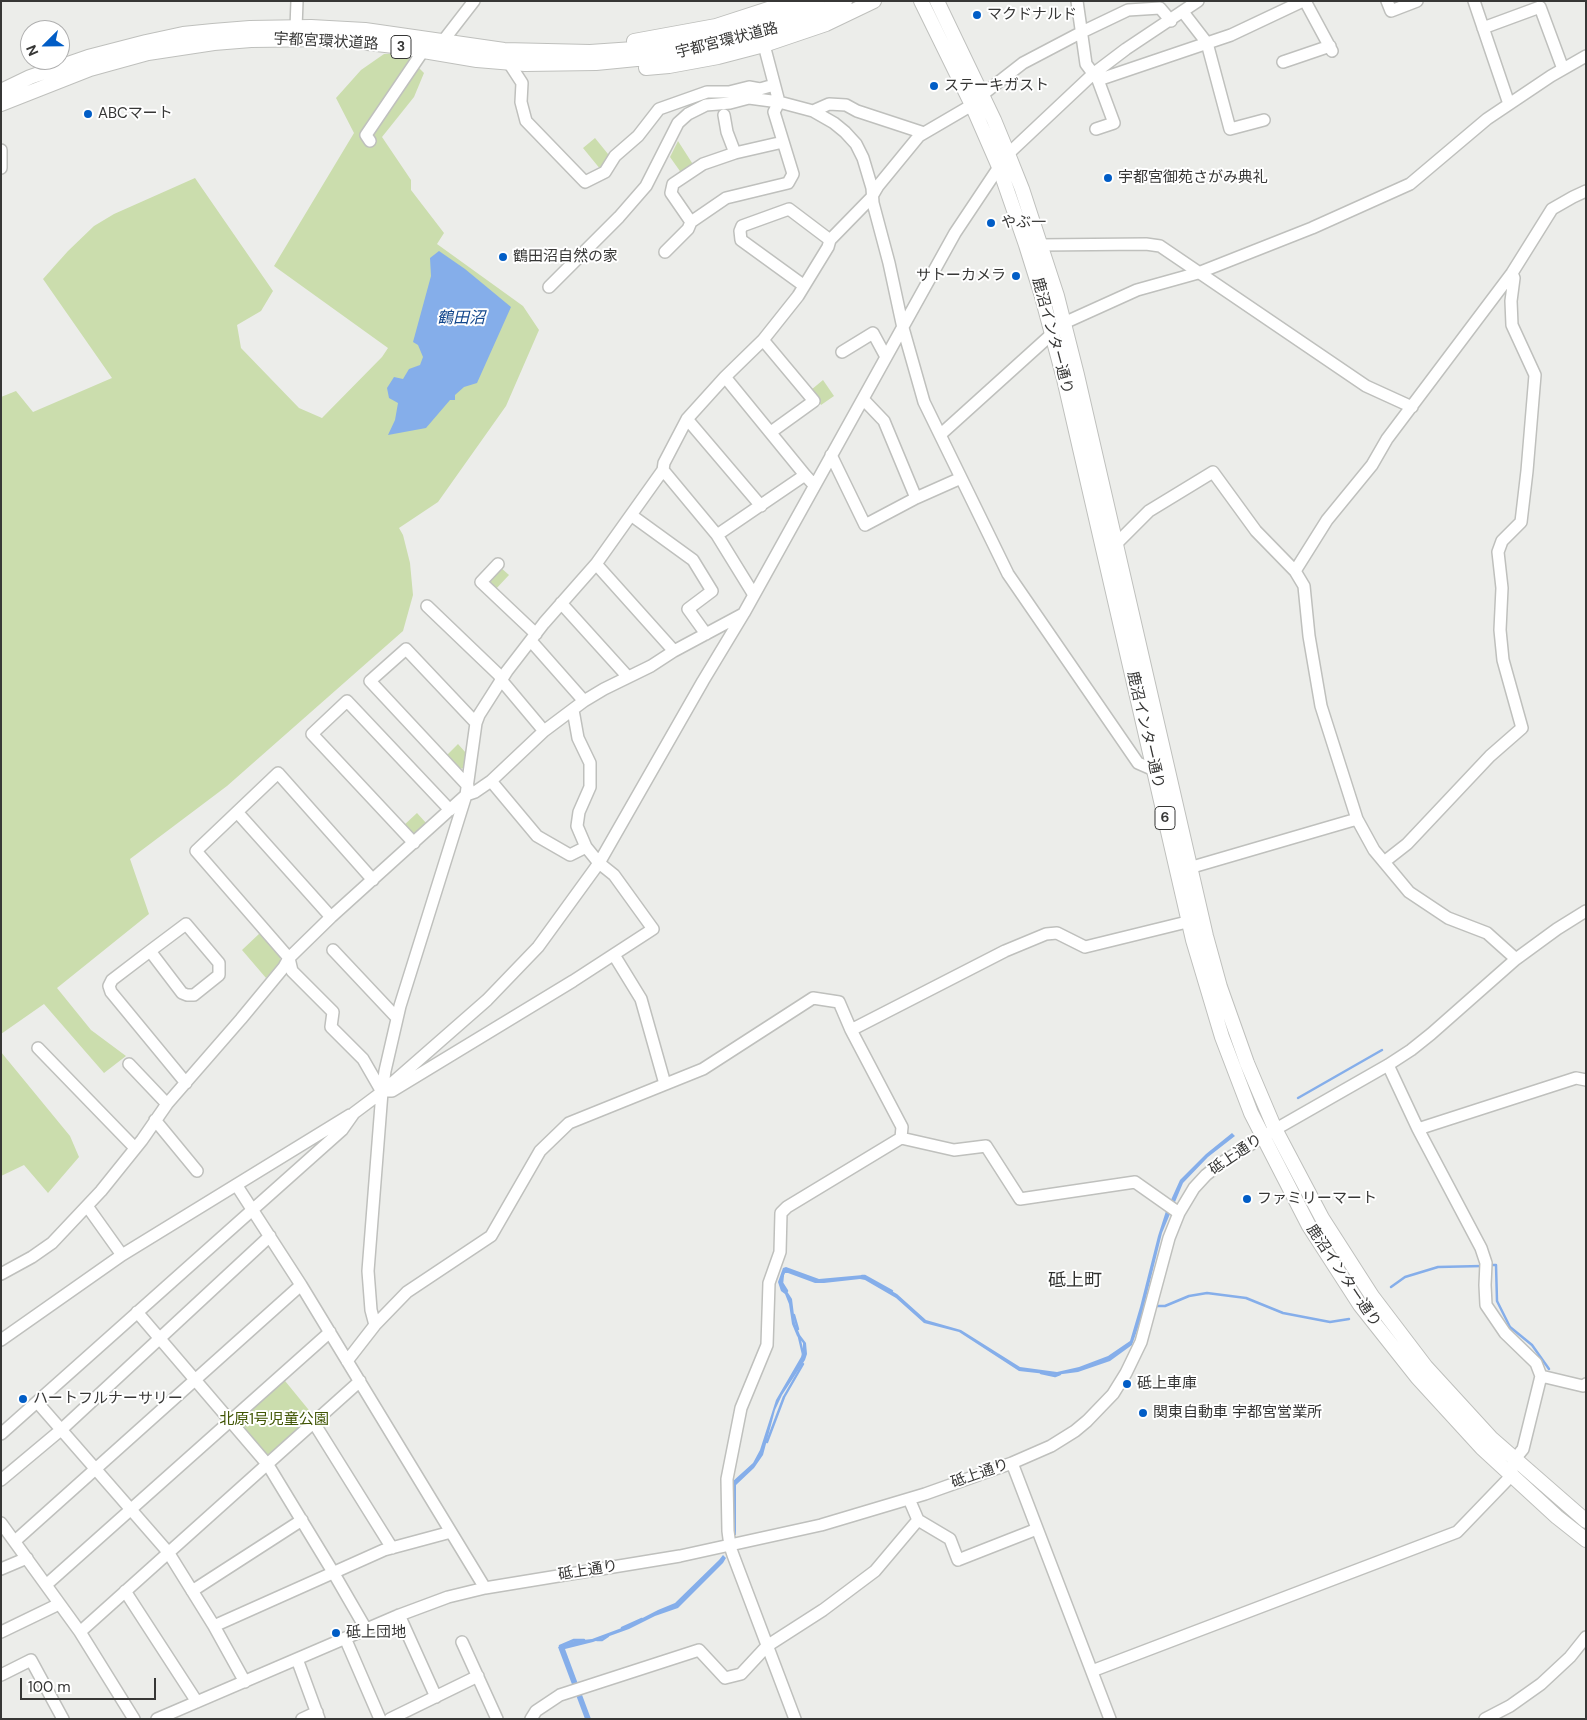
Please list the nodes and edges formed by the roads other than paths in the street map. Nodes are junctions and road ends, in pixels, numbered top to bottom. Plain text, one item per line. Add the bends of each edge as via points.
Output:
1 (297, 1) edge
2 (474, 1) edge
3 (817, 1) edge
4 (846, 1) edge
5 (874, 1) edge
6 (922, 1) edge
7 (937, 1) edge
8 (1077, 1) edge
9 (1198, 1) edge
10 (1304, 1) edge
11 (1387, 1) edge
12 (1417, 1) edge
13 (1474, 1) edge
14 (1122, 7) edge
15 (799, 10) edge
16 (1182, 12) junction
17 (1171, 20) junction
18 (296, 28) junction
19 (1483, 28) junction
20 (1082, 32) junction
21 (443, 41) junction
22 (1207, 44) junction
23 (764, 45) junction
24 (423, 51) junction
25 (1586, 56) edge
26 (593, 58) junction
27 (1283, 62) dead end
28 (509, 63) junction
29 (1563, 69) junction
30 (1096, 77) junction
31 (774, 85) junction
32 (1, 91) edge
33 (977, 100) junction
34 (780, 102) junction
35 (1, 104) edge
36 (1509, 104) junction
37 (813, 111) junction
38 (724, 115) dead end
39 (1264, 120) dead end
40 (1096, 129) dead end
41 (924, 133) junction
42 (370, 141) dead end
43 (783, 142) junction
44 (1, 150) edge
45 (735, 154) junction
46 (1008, 154) junction
47 (998, 167) junction
48 (1, 168) edge
49 (1586, 191) edge
50 (873, 196) junction
51 (691, 222) junction
52 (830, 240) junction
53 (1040, 245) junction
54 (664, 252) dead end
55 (1512, 272) junction
56 (1198, 273) junction
57 (803, 286) junction
58 (549, 287) dead end
59 (1064, 323) junction
60 (903, 328) junction
61 (1053, 334) junction
62 (763, 340) junction
63 (842, 352) dead end
64 (886, 357) junction
65 (725, 377) junction
66 (863, 399) junction
67 (1412, 407) junction
68 (688, 419) junction
69 (771, 432) junction
70 (940, 435) junction
71 (831, 455) junction
72 (662, 470) junction
73 (805, 475) junction
74 (961, 478) junction
75 (814, 485) junction
76 (916, 498) junction
77 (761, 506) junction
78 (631, 515) junction
79 (717, 535) junction
80 (1110, 547) junction
81 (498, 564) dead end
82 (596, 564) junction
83 (1294, 570) junction
84 (754, 595) junction
85 (561, 603) junction
86 (427, 606) dead end
87 (744, 613) junction
88 (706, 634) junction
89 (533, 638) junction
90 (674, 651) junction
91 (628, 677) junction
92 (502, 681) junction
93 (584, 701) junction
94 (573, 710) junction
95 (476, 723) junction
96 (544, 731) junction
97 (1161, 770) junction
98 (491, 781) junction
99 (467, 791) junction
100 (450, 810) junction
101 (237, 812) junction
102 (1357, 819) junction
103 (414, 843) junction
104 (586, 848) junction
105 (600, 862) junction
106 (1384, 862) junction
107 (1189, 868) junction
108 (373, 880) junction
109 (1586, 911) edge
110 (331, 917) junction
111 (1195, 920) junction
112 (333, 950) dead end
113 (150, 951) junction
114 (614, 955) junction
115 (289, 958) junction
116 (1516, 959) junction
117 (397, 1018) junction
118 (851, 1030) junction
119 (38, 1048) dead end
120 (129, 1064) dead end
121 (1388, 1065) junction
122 (1586, 1080) edge
123 (186, 1083) junction
124 (665, 1084) junction
125 (382, 1092) junction
126 (167, 1104) junction
127 (354, 1113) junction
128 (155, 1120) junction
129 (1276, 1129) junction
130 (1418, 1129) junction
131 (1262, 1136) junction
132 (901, 1138) junction
133 (135, 1148) junction
134 (196, 1171) dead end
135 (237, 1186) junction
136 (87, 1206) junction
137 (253, 1208) junction
138 (1179, 1213) junction
139 (270, 1236) junction
140 (122, 1255) junction
141 (1, 1274) edge
142 (302, 1286) junction
143 (137, 1312) junction
144 (375, 1326) junction
145 (330, 1332) junction
146 (2, 1336) edge
147 (160, 1339) junction
148 (347, 1361) junction
149 (1541, 1376) junction
150 (195, 1379) junction
151 (360, 1381) junction
152 (1586, 1384) edge
153 (38, 1402) junction
154 (231, 1420) junction
155 (314, 1423) junction
156 (62, 1429) junction
157 (1, 1434) edge
158 (1514, 1460) junction
159 (1012, 1464) junction
160 (268, 1465) junction
161 (96, 1468) junction
162 (1511, 1476) junction
163 (1, 1480) edge
164 (909, 1499) junction
165 (132, 1510) junction
166 (302, 1520) junction
167 (918, 1520) junction
168 (1586, 1522) edge
169 (1, 1523) edge
170 (1037, 1529) junction
171 (451, 1532) junction
172 (1586, 1540) edge
173 (15, 1541) junction
174 (730, 1546) junction
175 (392, 1548) junction
176 (168, 1552) junction
177 (27, 1558) junction
178 (1, 1569) edge
179 (334, 1572) junction
180 (46, 1585) junction
181 (485, 1588) junction
182 (125, 1591) junction
183 (192, 1591) junction
184 (59, 1604) junction
185 (399, 1615) junction
186 (214, 1626) junction
187 (366, 1629) junction
188 (1, 1632) edge
189 (80, 1632) junction
190 (1586, 1637) edge
191 (345, 1638) junction
192 (462, 1642) dead end
193 (767, 1646) junction
194 (297, 1659) junction
195 (1092, 1671) junction
196 (1, 1675) edge
197 (478, 1676) junction
198 (245, 1682) junction
199 (436, 1697) junction
200 (197, 1702) junction
201 (318, 1715) edge
202 (63, 1719) edge
203 (134, 1719) edge
204 (157, 1719) edge
205 (302, 1719) edge
206 (380, 1719) edge
207 (390, 1719) edge
208 (497, 1719) edge
209 (531, 1719) edge
210 (796, 1719) edge
211 (1110, 1719) edge
212 (1485, 1719) edge

1 - 18 street
2 - 21 street
3 - 15 main road, 3
4 - 15 main road, 3
5 - 23 main road, 3 via 826,24
6 - 33 main road, 鹿沼インター通り / 6
7 - 33 main road, 鹿沼インター通り / 6
8 - 20 street
9 - 16 street
10 - 22 street
10 - 27 street via 1331,49
11 - 12 street via 1391,11
13 - 19 street
14 - 17 street via 1128,10 1160,8
14 - 20 street
15 - 26 main road, 宇都宮環状道路 / 3 via 718,36
16 - 17 street
16 - 22 street
17 - 30 street via 1126,49
18 - 21 main road, 宇都宮環状道路 / 3 via 365,30
18 - 32 main road, 宇都宮環状道路 / 3 via 183,34 88,57
19 - 29 street via 1540,7
19 - 36 street
20 - 30 street via 1086,64
20 - 33 street via 1023,63
21 - 26 main road, 宇都宮環状道路 / 3
22 - 30 street
22 - 39 street via 1230,128
23 - 26 main road, 3 via 668,66 617,70
23 - 31 street
24 - 28 main road, 宇都宮環状道路 / 3
24 - 35 main road, 宇都宮環状道路 / 3 via 333,39 205,44 148,53 90,69
24 - 42 street via 366,135
25 - 29 street
26 - 28 main road, 宇都宮環状道路 / 3 via 546,64
28 - 31 street via 522,83 521,102 526,121 585,182 605,172 615,156 638,136 659,109 707,92 729,92 749,87 760,89
29 - 36 street
30 - 40 street via 1114,123
30 - 46 street
31 - 34 street
33 - 41 street
33 - 46 main road, 鹿沼インター通り / 6
33 - 47 main road, 鹿沼インター通り / 6
34 - 37 street
34 - 43 street via 774,112
34 - 58 street via 749,98 730,104 706,105 688,114 678,123 646,186
36 - 56 street via 1410,184 1312,228
37 - 41 street via 829,104 846,106
37 - 50 street via 834,123 856,144
38 - 45 street
41 - 50 street
43 - 45 street
43 - 51 street via 793,174 788,184 726,198
44 - 48 street
45 - 51 street via 703,164 672,184 671,193
46 - 47 street
46 - 53 main road, 鹿沼インター通り / 6
47 - 60 street via 955,234
47 - 61 main road, 鹿沼インター通り / 6
49 - 55 street via 1552,209
50 - 52 street
50 - 60 street
51 - 54 street
52 - 57 street
52 - 57 street via 789,209 742,226 741,240
53 - 56 street via 1160,246
53 - 59 main road, 鹿沼インター通り / 6
55 - 67 street
55 - 106 street via 1512,325 1535,375 1521,522 1502,541 1498,552 1503,660 1522,728 1490,756 1407,844
56 - 59 street via 1137,290
56 - 67 street via 1366,386
57 - 62 street
59 - 61 street
59 - 80 main road, 鹿沼インター通り / 6
60 - 64 street
60 - 70 street via 924,402
61 - 70 street
61 - 80 main road, 鹿沼インター通り / 6
62 - 65 street
62 - 69 street via 814,402
63 - 64 street via 873,332
64 - 66 street
65 - 68 street
65 - 69 street
66 - 71 street
66 - 76 street via 884,421
67 - 83 street via 1372,465 1327,520
68 - 72 street
68 - 77 street
69 - 73 street
70 - 74 street
71 - 75 street
71 - 76 street via 865,525
72 - 78 street
72 - 79 street
73 - 75 street
73 - 77 street
74 - 76 street
74 - 97 street via 1008,574 1138,763
75 - 84 street
77 - 79 street
78 - 82 street
78 - 88 street via 694,560 712,591 688,608
79 - 84 street
80 - 83 street via 1149,511 1213,472 1256,531
80 - 97 main road, 鹿沼インター通り / 6
81 - 89 street via 481,582
82 - 85 street
82 - 90 street
83 - 102 street via 1304,586 1321,706
84 - 87 street
85 - 89 street
85 - 91 street
86 - 92 street
87 - 88 street
87 - 105 street
88 - 90 street
89 - 92 street
89 - 93 street
90 - 91 street
91 - 93 street
92 - 95 street
92 - 96 street
93 - 94 street
94 - 96 street
94 - 104 street via 578,738 590,764 590,787 579,812 577,826
95 - 99 street
95 - 99 street via 406,649 370,681
96 - 98 street
97 - 107 main road, 鹿沼インター通り / 6
97 - 111 main road, 鹿沼インター通り / 6
98 - 99 street via 475,792
98 - 104 street via 537,836 570,855
99 - 100 street
99 - 117 street
100 - 103 street
100 - 103 street via 347,701 312,734
101 - 108 street via 278,773
101 - 110 street
101 - 115 street via 196,851
102 - 106 street
102 - 107 street
103 - 108 street
104 - 105 street
105 - 114 street via 614,875 653,930
105 - 125 street via 538,947 487,1000
106 - 116 street via 1409,892 1448,918 1487,933
107 - 111 main road, 鹿沼インター通り / 6
108 - 110 street
109 - 116 street, 砥上通り
110 - 115 street
111 - 118 street via 1085,947 1057,933 1046,934 1005,951
111 - 129 main road, 鹿沼インター通り / 6 via 1247,1063
111 - 131 main road, 鹿沼インター通り / 6 via 1222,1037
112 - 117 street
113 - 113 street via 186,924 219,963 219,975 194,995 187,995 182,993
113 - 123 street via 112,980 109,986
114 - 124 street via 641,999
114 - 125 street via 392,1091
115 - 123 street via 284,968
115 - 125 street via 292,971 333,1012 331,1028 364,1059
116 - 121 street, 砥上通り via 1431,1034
117 - 125 street
118 - 124 street via 839,1002 813,998 703,1069
118 - 132 street via 902,1127
119 - 133 street
120 - 126 street
121 - 129 street, 砥上通り
121 - 130 street
122 - 130 street via 1576,1078
123 - 126 street
124 - 144 street via 569,1123 540,1151 491,1236 407,1292
125 - 127 street
125 - 144 street via 368,1271
126 - 128 street
127 - 135 street
127 - 137 street via 342,1130
128 - 133 street
128 - 134 street
129 - 131 street, 砥上通り
129 - 158 main road, 鹿沼インター通り / 6 via 1322,1218 1372,1296 1426,1367
130 - 149 street via 1481,1248 1486,1263 1486,1305 1505,1333 1536,1363
131 - 138 street, 砥上通り via 1206,1175
131 - 162 main road, 鹿沼インター通り / 6 via 1309,1226 1360,1305 1417,1377
132 - 138 street via 954,1150 986,1146 1020,1199 1135,1182
132 - 174 street via 781,1213 780,1252 769,1283 767,1345 741,1408 727,1479
133 - 136 street
135 - 137 street
135 - 140 street
136 - 140 street
136 - 141 street via 52,1243
137 - 139 street
137 - 143 street
138 - 159 street, 砥上通り via 1169,1238 1141,1342 1120,1384 1075,1432
139 - 142 street
139 - 147 street
140 - 146 street
142 - 145 street
142 - 150 street
143 - 147 street
143 - 153 street
144 - 148 street
145 - 148 street
145 - 154 street
147 - 150 street
147 - 156 street
148 - 151 street
149 - 152 street
149 - 158 street via 1523,1449
150 - 154 street
150 - 161 street
151 - 155 street
151 - 171 street
153 - 156 street
153 - 157 street
154 - 160 street
154 - 165 street
155 - 160 street
155 - 175 street
156 - 161 street
156 - 163 street
158 - 162 street
158 - 168 main road, 鹿沼インター通り / 6
159 - 164 street, 砥上通り
159 - 170 street
160 - 166 street
160 - 176 street
161 - 165 street
161 - 173 street
162 - 172 main road, 鹿沼インター通り / 6
162 - 195 street via 1457,1532
164 - 167 street
164 - 174 street, 砥上通り via 822,1525
165 - 176 street
165 - 180 street
166 - 179 street
166 - 183 street
167 - 170 street via 950,1539 958,1560
167 - 193 street via 875,1571
169 - 173 street
170 - 195 street
171 - 175 street
171 - 181 street
173 - 177 street
174 - 181 street, 砥上通り
174 - 193 street
175 - 179 street
176 - 182 street
176 - 183 street
177 - 178 street
177 - 180 street
179 - 186 street
179 - 187 street
180 - 184 street
181 - 185 street, 砥上通り
182 - 189 street
182 - 200 street
183 - 186 street
184 - 188 street
184 - 189 street
185 - 187 street, 砥上通り
185 - 199 street
186 - 198 street
187 - 191 street, 砥上通り
189 - 203 street
190 - 212 street via 1542,1684
191 - 194 street, 砥上通り
191 - 206 street
192 - 197 street
193 - 209 street via 741,1674 725,1678 699,1650 560,1695 536,1711
193 - 210 street
194 - 198 street, 砥上通り
194 - 201 street
195 - 211 street
196 - 202 street via 31,1660
197 - 199 street
197 - 208 street
198 - 200 street, 砥上通り
199 - 207 street
200 - 204 street, 砥上通り
201 - 205 street

